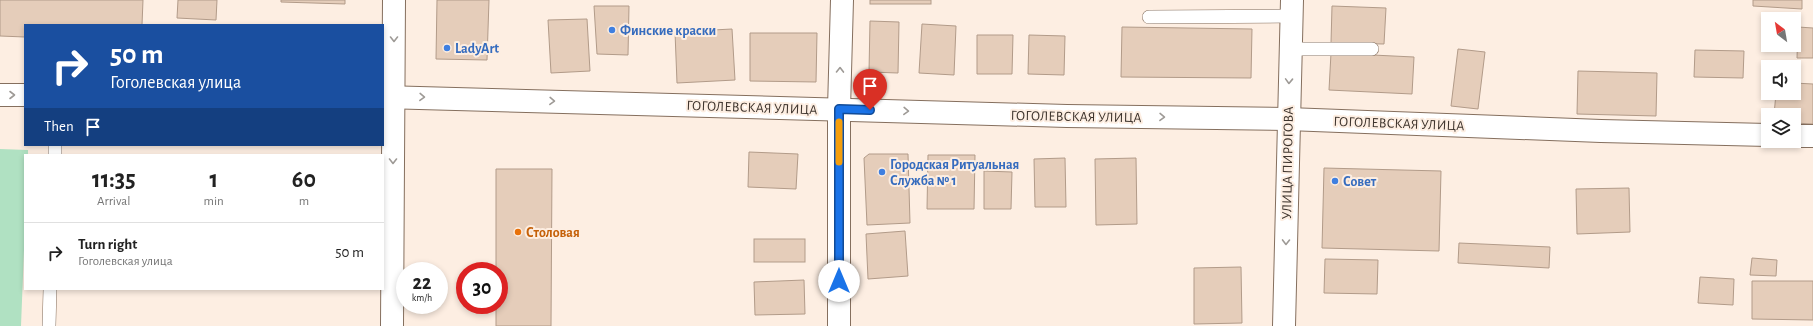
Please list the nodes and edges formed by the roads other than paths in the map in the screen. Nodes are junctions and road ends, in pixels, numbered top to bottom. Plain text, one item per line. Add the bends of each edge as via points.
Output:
1 (394, 0) edge
2 (842, 0) edge
3 (1291, 8) edge
4 (1149, 17) dead end
5 (1290, 49) junction
6 (1372, 49) dead end
7 (0, 95) edge
8 (24, 95) edge
9 (388, 97) edge
10 (839, 109) junction
11 (1288, 119) junction
12 (1761, 135) edge
13 (1801, 136) edge
14 (1813, 136) edge
15 (50, 290) edge
16 (49, 326) edge
17 (392, 326) edge
18 (839, 326) edge
19 (1284, 326) edge

1 -> 9 street
10 -> 2 street
3 - 4 lane
3 - 5 street, УЛИЦА ПИРОГОВА
5 - 6 lane
5 -> 11 street, УЛИЦА ПИРОГОВА
7 -> 8 street
9 -> 10 street, ГОГОЛЕВСКАЯ УЛИЦА
9 -> 17 street
10 -> 11 street, ГОГОЛЕВСКАЯ УЛИЦА
10 - 18 street
11 - 12 street, ГОГОЛЕВСКАЯ УЛИЦА
11 -> 19 street, УЛИЦА ПИРОГОВА
13 - 14 street
15 - 16 lane

